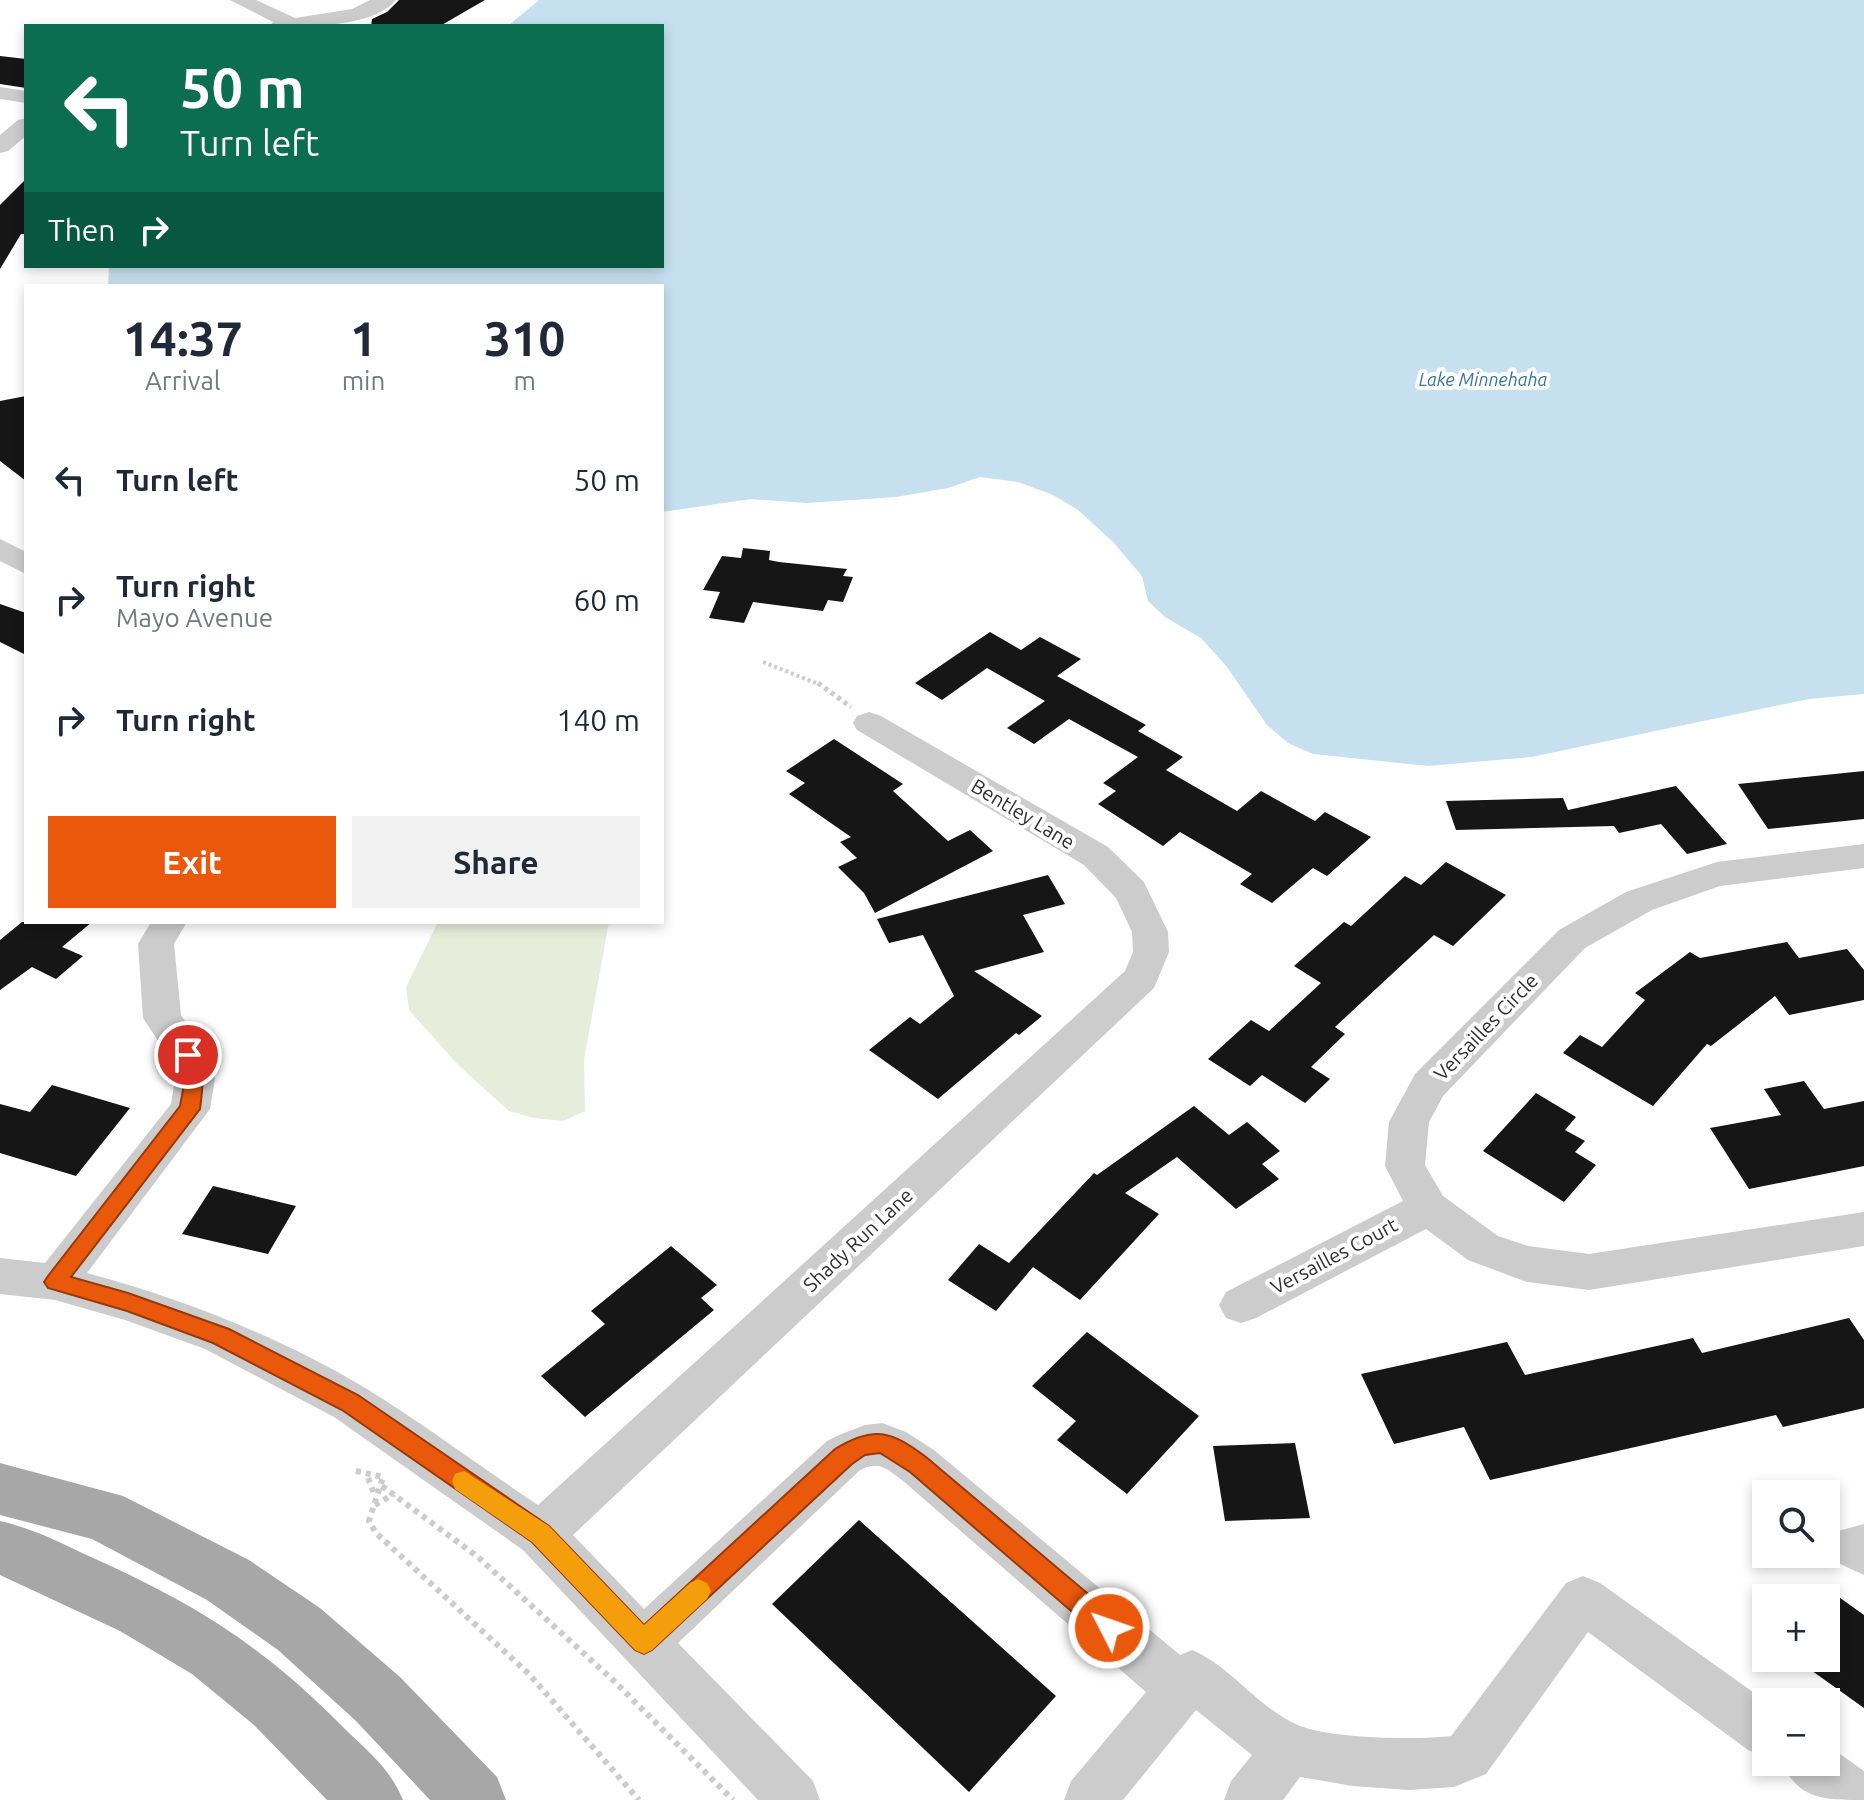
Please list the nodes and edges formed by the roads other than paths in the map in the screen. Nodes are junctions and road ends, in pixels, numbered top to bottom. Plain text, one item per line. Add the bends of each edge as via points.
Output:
1 (240, 0) edge
2 (386, 0) edge
3 (284, 24) edge
4 (292, 24) edge
5 (0, 93) edge
6 (24, 97) edge
7 (24, 127) edge
8 (0, 146) edge
9 (0, 548) edge
10 (24, 564) edge
11 (869, 723) road end
12 (1864, 856) edge
13 (168, 924) edge
14 (1150, 932) joint
15 (1428, 1208) junction
16 (1864, 1229) edge
17 (0, 1276) edge
18 (55, 1282) junction
19 (1241, 1305) dead end
20 (0, 1489) edge
21 (540, 1534) junction
22 (1864, 1546) edge
23 (0, 1548) edge
24 (1864, 1553) edge
25 (644, 1642) junction
26 (1181, 1689) junction
27 (1752, 1722) edge
28 (1290, 1748) junction
29 (1827, 1776) edge
30 (371, 1800) edge
31 (474, 1800) edge
32 (794, 1800) edge
33 (1090, 1800) edge
34 (1250, 1800) edge
35 (1860, 1800) edge

1 - 3 street
2 - 4 street via 357,14
5 - 6 street
7 - 8 street
9 - 10 street
11 - 14 street, Bentley Lane via 1096,856 1131,891
12 - 15 street, Versailles Circle via 1717,874 1639,901 1572,939 1429,1085 1409,1122 1405,1166
13 - 18 street via 156,944 162,1018 188,1055 195,1079 190,1109
14 - 21 street, Shady Run Lane via 1151,952 1141,978
15 - 16 street, Versailles Circle via 1483,1248 1527,1264 1589,1272
15 - 19 street, Versailles Court
17 - 18 street
18 - 21 street via 221,1336 350,1403
20 - 31 main road via 103,1515 228,1580 299,1629 378,1699
21 - 25 street
22 - 24 street via 1855,1547
23 - 30 main road via 128,1603 215,1653 284,1712
25 - 26 street via 843,1456 861,1445 881,1442 918,1465
25 - 32 street
26 - 28 street via 1192,1675
26 - 33 street
27 - 28 street via 1583,1599 1461,1761 1402,1765
28 - 34 street
29 - 35 street

